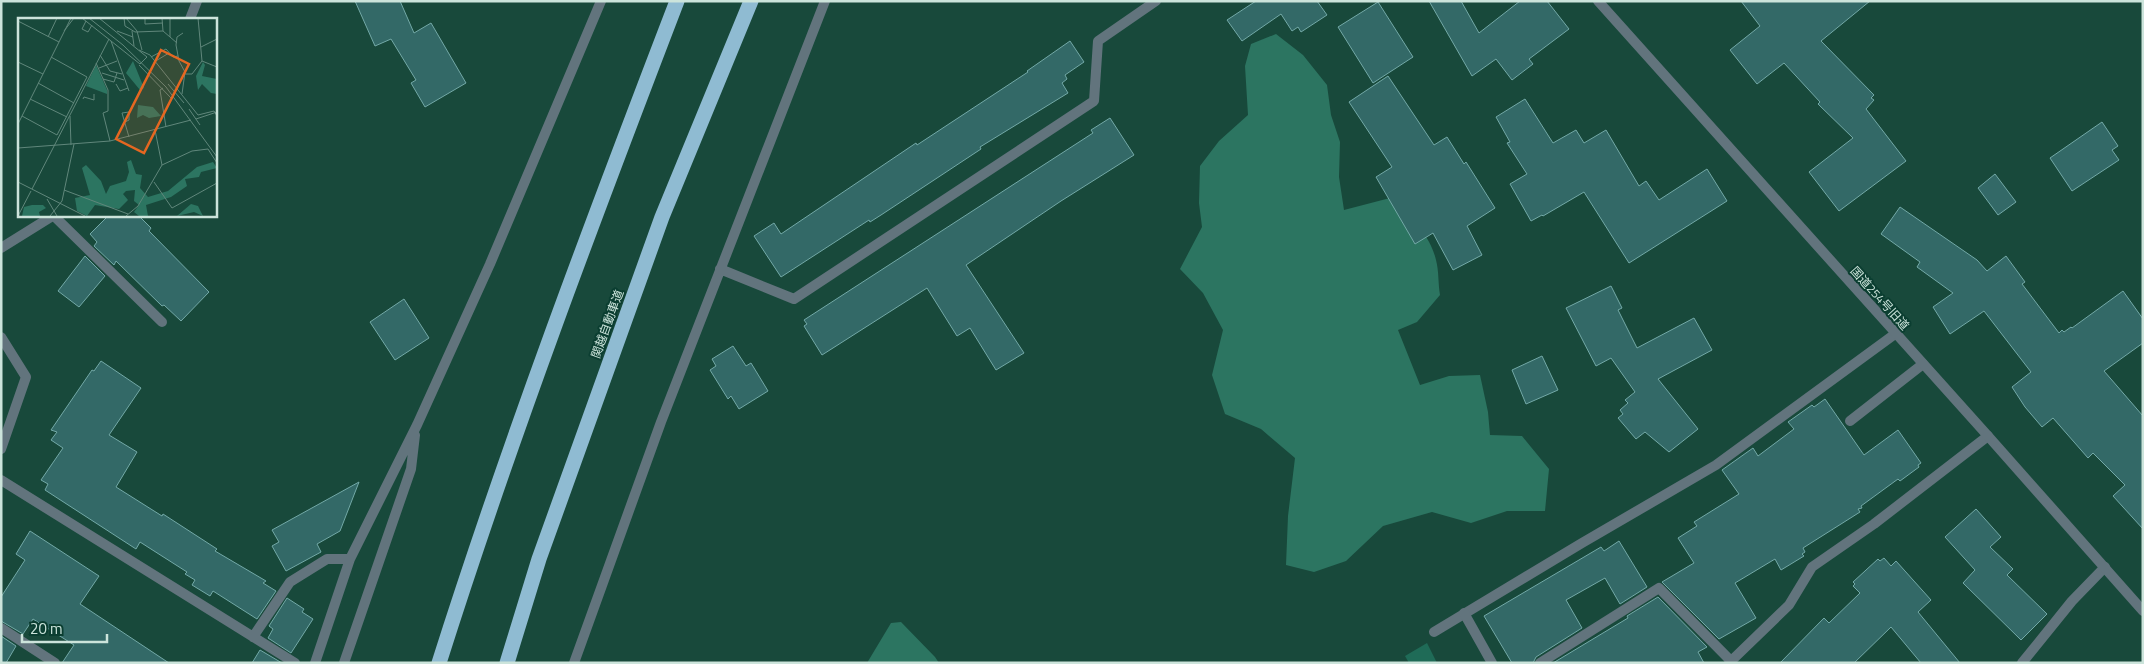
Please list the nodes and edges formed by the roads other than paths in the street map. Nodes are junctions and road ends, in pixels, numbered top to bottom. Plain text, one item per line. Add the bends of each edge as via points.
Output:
1 (198, 1) edge
2 (601, 1) edge
3 (677, 1) edge
4 (750, 1) edge
5 (825, 1) edge
6 (1156, 1) edge
7 (1598, 1) edge
8 (190, 18) edge
9 (52, 216) edge
10 (55, 216) edge
11 (1, 248) edge
12 (720, 269) junction
13 (162, 322) dead end
14 (1895, 334) junction
15 (1, 337) edge
16 (1924, 364) junction
17 (1850, 421) dead end
18 (417, 425) junction
19 (1988, 436) junction
20 (1, 449) edge
21 (1, 480) edge
22 (350, 559) junction
23 (2105, 567) junction
24 (2143, 611) edge
25 (1464, 613) junction
26 (1, 628) edge
27 (1434, 632) dead end
28 (253, 637) junction
29 (1730, 662) edge
30 (56, 663) edge
31 (295, 663) edge
32 (315, 663) edge
33 (344, 663) edge
34 (439, 663) edge
35 (506, 663) edge
36 (574, 663) edge
37 (1492, 663) edge
38 (1540, 663) edge
39 (2022, 663) edge

1 - 8 street
2 - 18 street via 534,163
3 - 34 highway via 481,532
4 - 35 highway, 関越自動車道 via 662,217 539,559
5 - 12 street
6 - 12 street via 1098,42 1094,101 794,298
7 - 14 street, 国道254号旧道
9 - 11 street
10 - 13 street
12 - 36 street
14 - 16 street, 国道254号旧道
14 - 25 street via 1716,466
15 - 20 street via 26,377
16 - 17 street
16 - 19 street, 国道254号旧道
18 - 22 street
18 - 33 street via 411,470
19 - 23 street, 国道254号旧道
19 - 29 street via 1874,524 1812,567 1789,606
21 - 28 street
22 - 28 street via 328,559 290,582
22 - 32 street
23 - 24 street, 国道254号旧道
23 - 39 street via 2072,601
25 - 27 street
25 - 37 street
26 - 30 street
28 - 31 street
29 - 38 street via 1659,588

